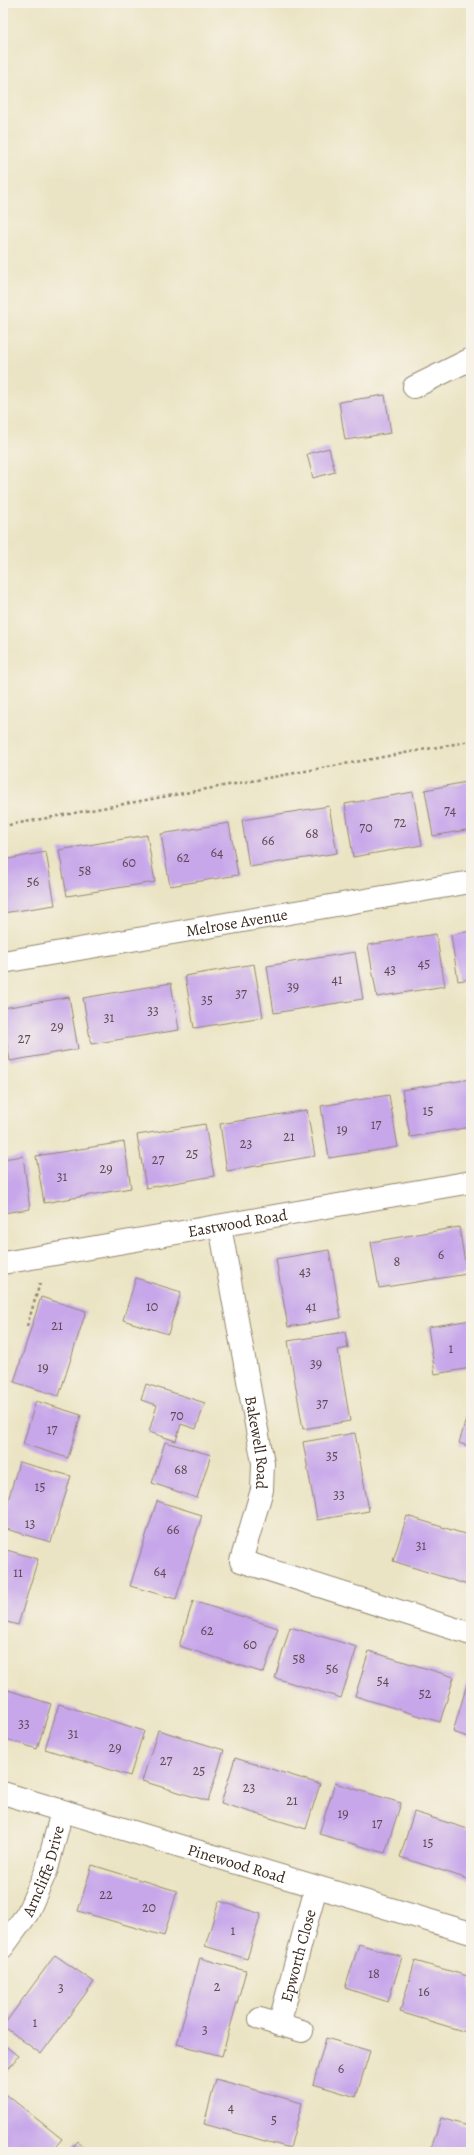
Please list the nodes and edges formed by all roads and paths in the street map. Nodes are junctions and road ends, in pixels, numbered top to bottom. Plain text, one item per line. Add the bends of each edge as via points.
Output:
1 (471, 359) edge
2 (414, 387) dead end
3 (471, 741) edge
4 (3, 826) edge
5 (471, 882) edge
6 (3, 962) edge
7 (471, 1182) edge
8 (220, 1226) junction
9 (3, 1263) edge
10 (41, 1280) dead end
11 (27, 1326) dead end
12 (471, 1634) edge
13 (3, 1793) edge
14 (62, 1811) junction
15 (316, 1887) junction
16 (471, 1933) edge
17 (3, 1947) edge
18 (302, 2031) dead end

1 - 2 street
3 - 4 path
5 - 6 street, Melrose Avenue
7 - 8 street, Eastwood Road
8 - 9 street, Eastwood Road
8 - 12 street, Bakewell Road via 263,1463 262,1490 241,1562
10 - 11 path
13 - 14 street, Pinewood Road
14 - 15 street, Pinewood Road
14 - 17 street, Arncliffe Drive via 47,1869 27,1914
15 - 16 street, Pinewood Road
15 - 18 street, Epworth Close via 270,2022

